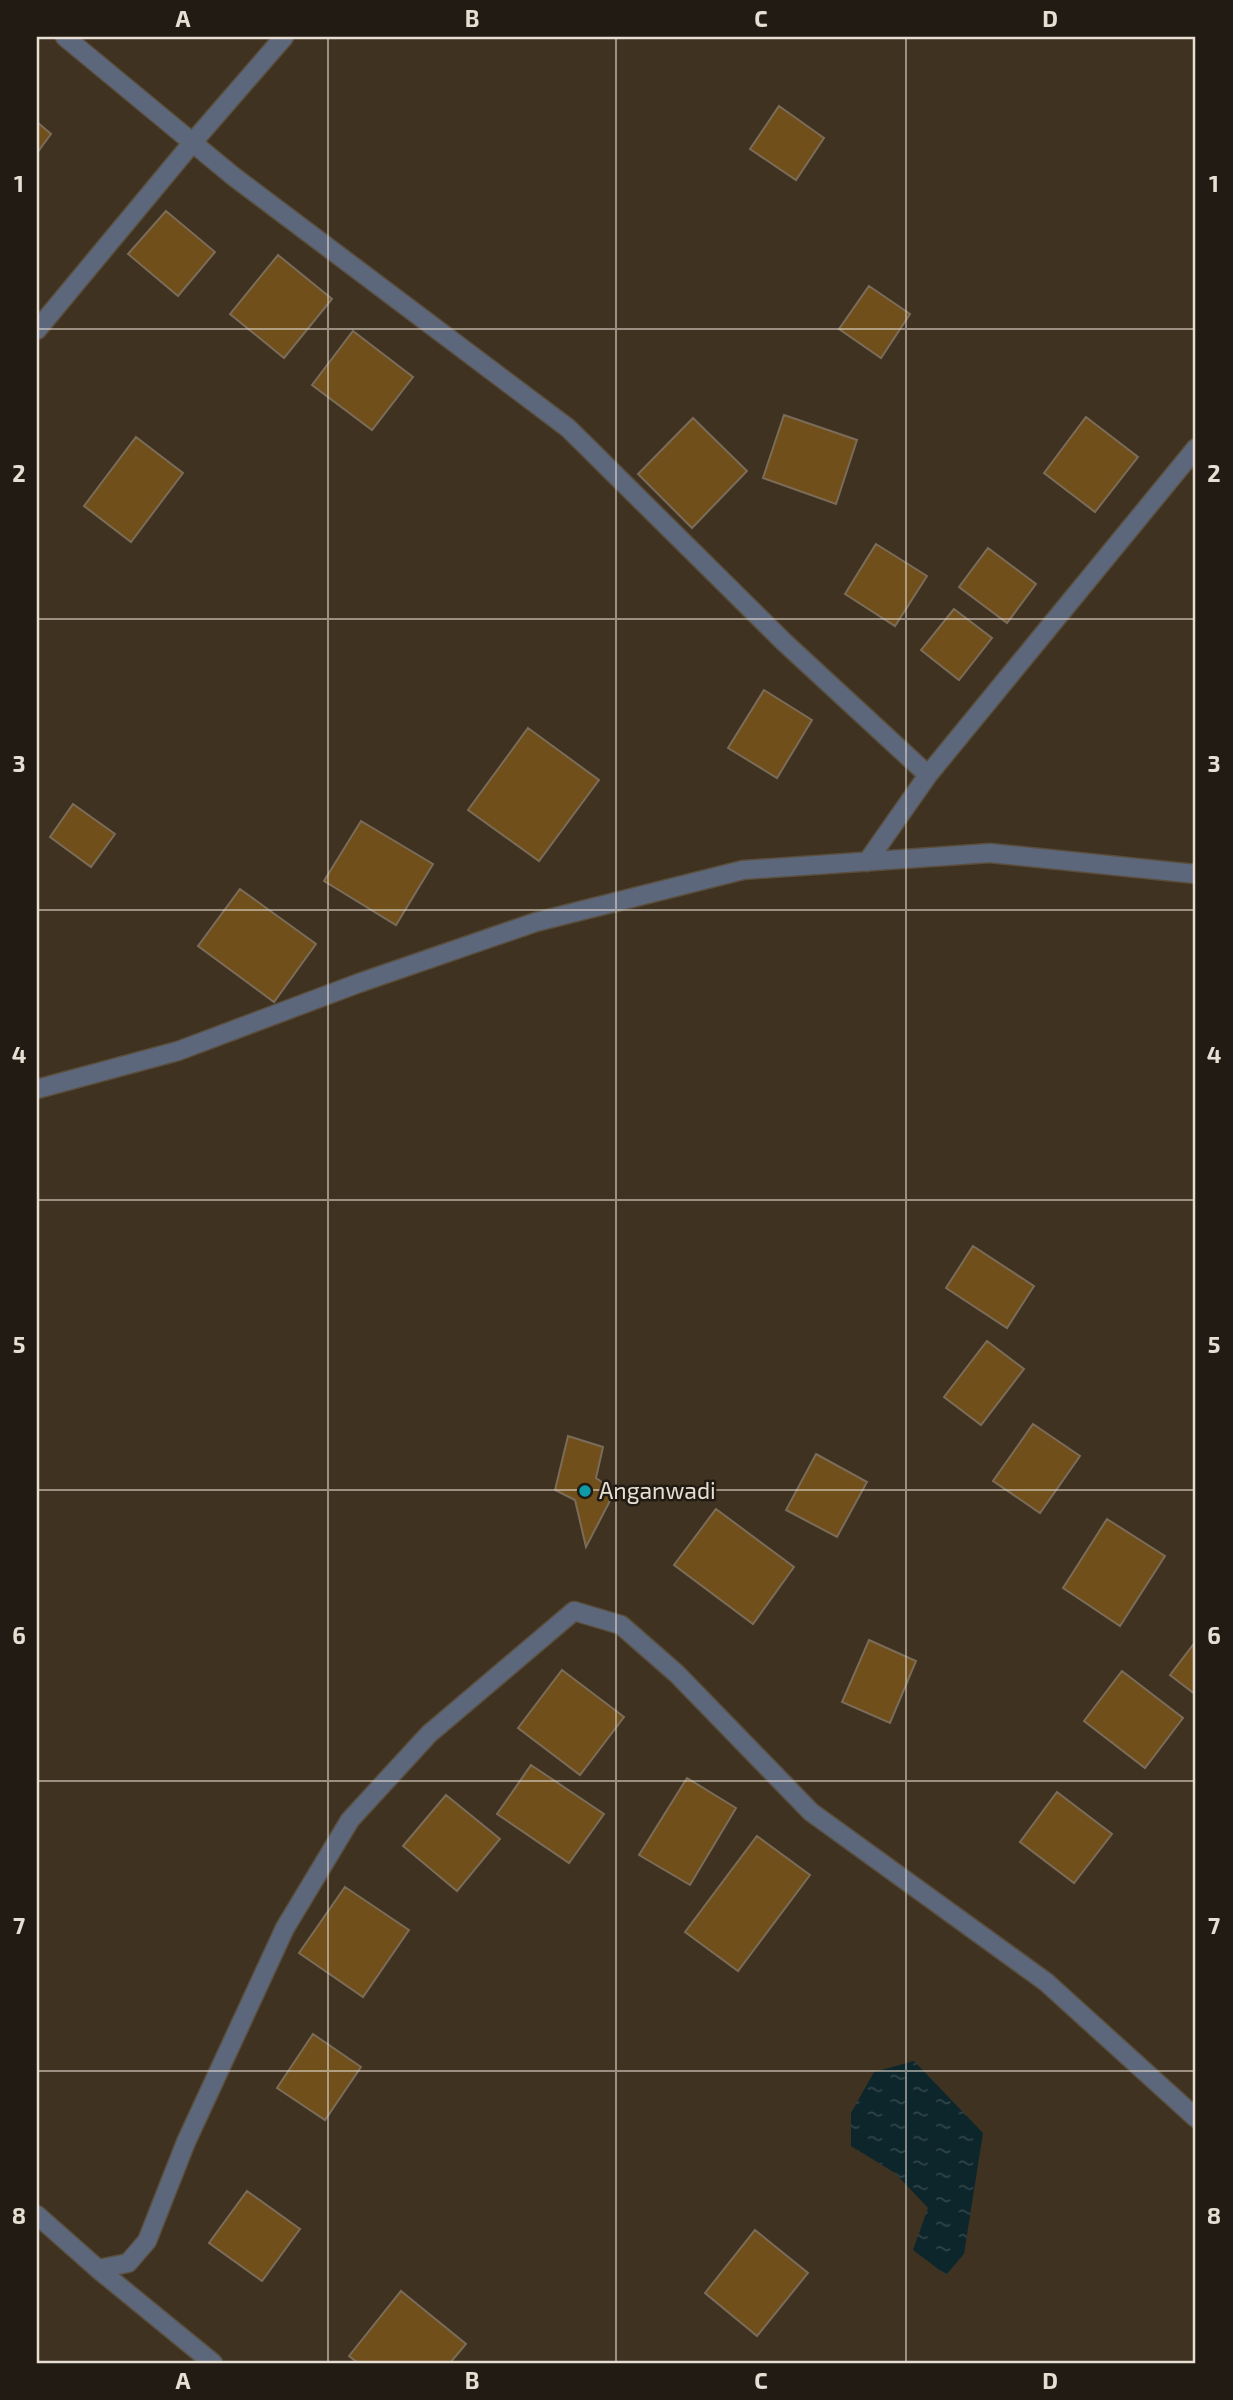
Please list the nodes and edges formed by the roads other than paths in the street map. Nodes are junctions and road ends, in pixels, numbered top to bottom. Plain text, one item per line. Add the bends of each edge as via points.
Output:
1 (65, 37) edge
2 (284, 37) edge
3 (193, 142) junction
4 (37, 330) edge
5 (1196, 448) edge
6 (928, 775) junction
7 (867, 862) junction
8 (1196, 874) edge
9 (37, 1089) edge
10 (1196, 2118) edge
11 (37, 2216) edge
12 (97, 2269) junction
13 (213, 2363) edge

1 - 3 street
2 - 3 street
3 - 4 street
3 - 6 street via 568,428 784,642
5 - 6 street
6 - 7 street
7 - 8 street via 990,853
7 - 9 street via 743,870 536,922 178,1051
10 - 12 street via 1046,1982 810,1812 677,1674 621,1625 574,1611 429,1734 350,1820 285,1928 186,2142 147,2241 128,2263
11 - 12 street
12 - 13 street

